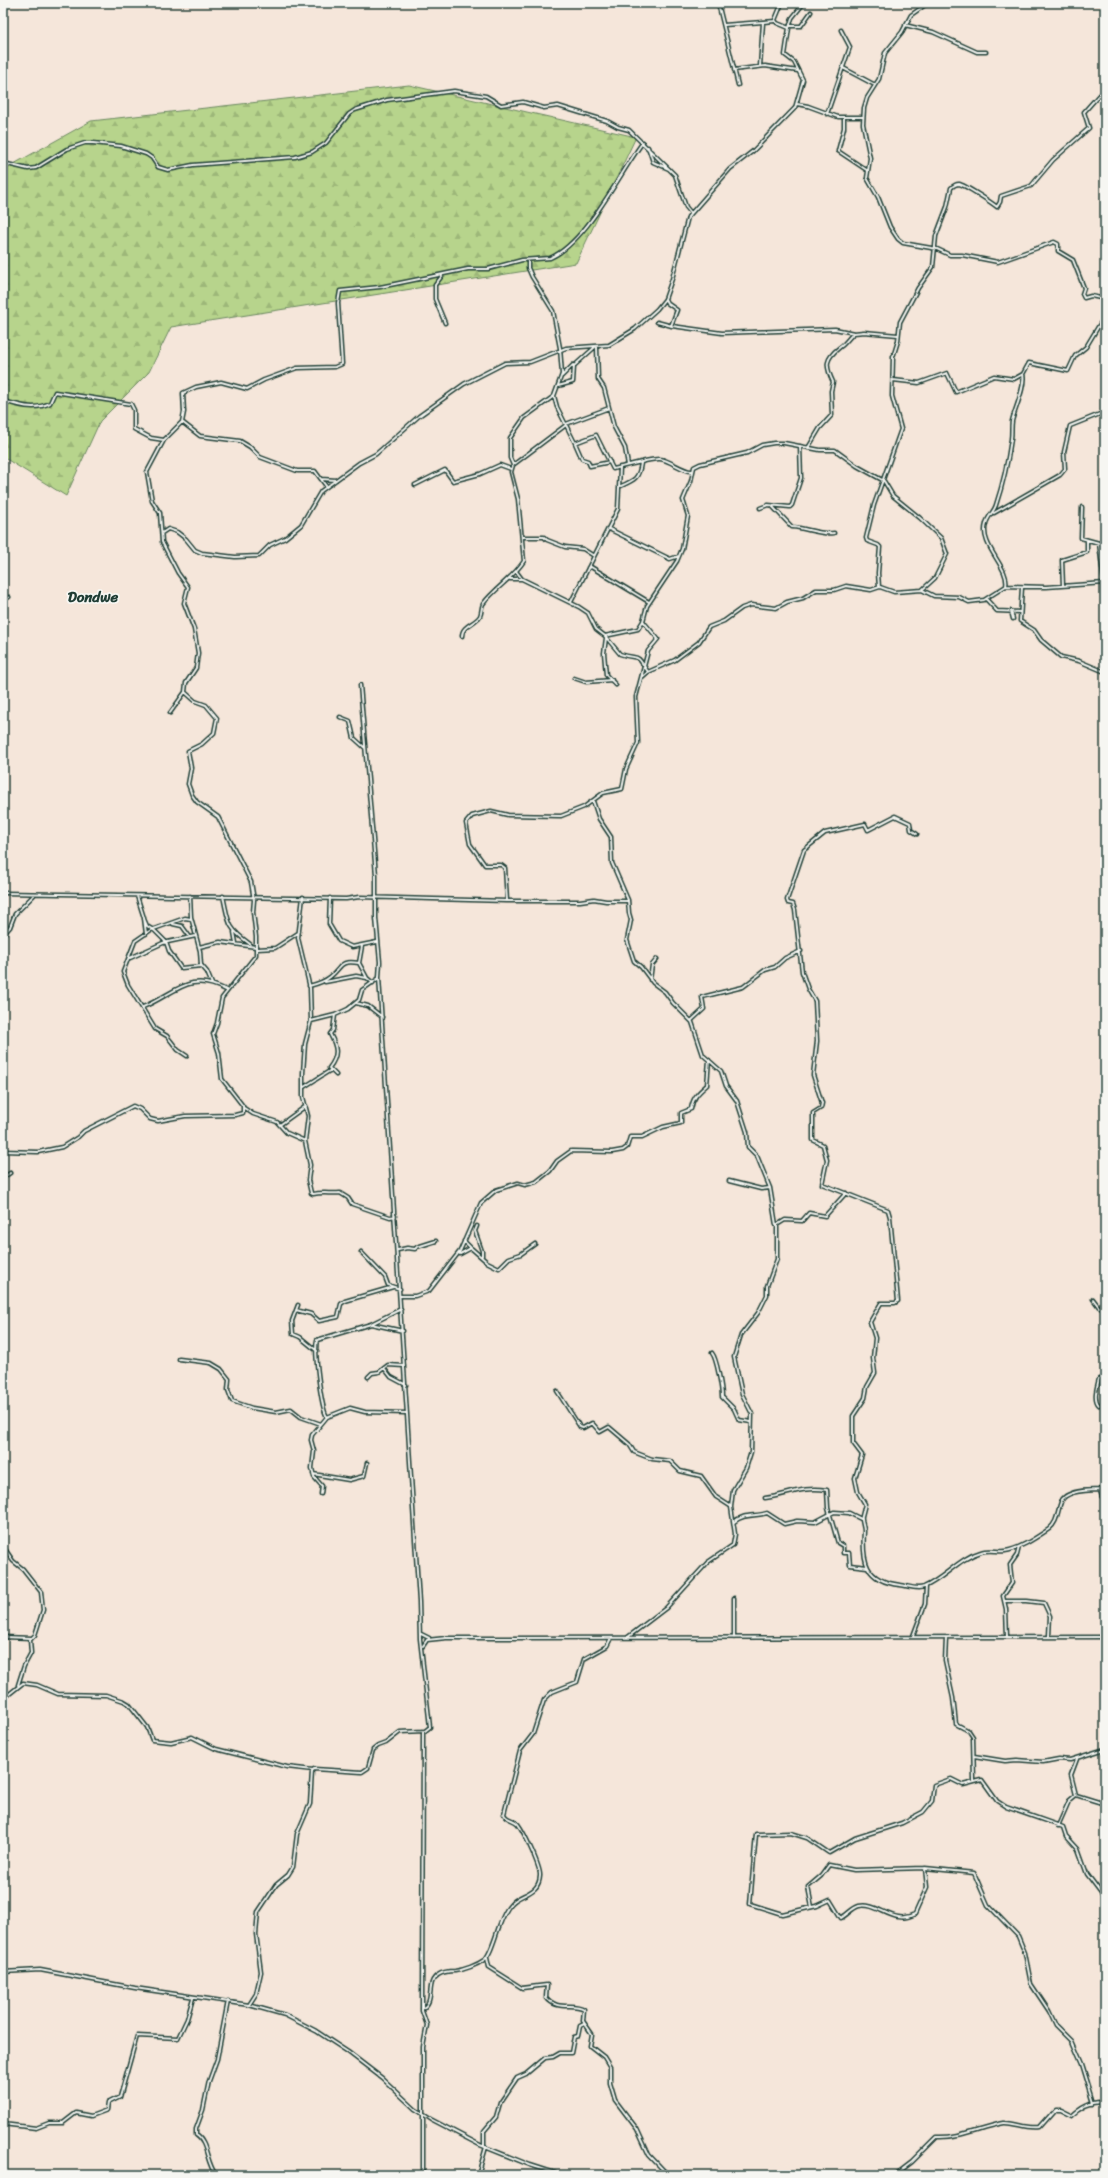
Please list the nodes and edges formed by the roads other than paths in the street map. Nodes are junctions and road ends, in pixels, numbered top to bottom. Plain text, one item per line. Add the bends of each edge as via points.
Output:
1 (718, 3) edge
2 (782, 3) edge
3 (804, 3) edge
4 (928, 3) edge
5 (811, 12) dead end
6 (775, 22) junction
7 (763, 23) junction
8 (724, 25) junction
9 (905, 25) junction
10 (790, 27) junction
11 (841, 30) dead end
12 (986, 52) dead end
13 (760, 66) junction
14 (842, 68) junction
15 (734, 70) junction
16 (798, 71) junction
17 (738, 84) dead end
18 (875, 85) junction
19 (1105, 92) edge
20 (797, 104) junction
21 (827, 114) junction
22 (862, 117) junction
23 (844, 118) junction
24 (643, 142) junction
25 (648, 146) junction
26 (3, 163) edge
27 (669, 169) junction
28 (868, 171) junction
29 (691, 213) junction
30 (937, 249) junction
31 (528, 260) junction
32 (442, 276) junction
33 (665, 299) junction
34 (1105, 299) edge
35 (1105, 321) edge
36 (657, 322) dead end
37 (444, 323) dead end
38 (671, 326) junction
39 (854, 333) junction
40 (898, 335) junction
41 (596, 347) junction
42 (560, 350) junction
43 (574, 365) junction
44 (1022, 374) junction
45 (562, 376) junction
46 (893, 380) junction
47 (558, 386) junction
48 (554, 396) junction
49 (3, 401) edge
50 (609, 408) junction
51 (1105, 412) edge
52 (182, 422) junction
53 (566, 424) junction
54 (164, 440) junction
55 (575, 443) junction
56 (800, 446) junction
57 (808, 448) junction
58 (610, 462) junction
59 (642, 462) junction
60 (513, 465) junction
61 (628, 465) junction
62 (620, 467) junction
63 (511, 469) junction
64 (692, 471) junction
65 (321, 479) junction
66 (337, 480) junction
67 (883, 480) junction
68 (415, 485) dead end
69 (326, 486) junction
70 (621, 486) junction
71 (771, 505) junction
72 (1082, 507) dead end
73 (760, 508) dead end
74 (993, 513) junction
75 (609, 529) junction
76 (162, 533) junction
77 (834, 533) dead end
78 (522, 537) junction
79 (1087, 540) junction
80 (594, 556) junction
81 (679, 556) junction
82 (590, 567) junction
83 (516, 572) junction
84 (510, 579) junction
85 (522, 579) junction
86 (1104, 583) edge
87 (1006, 586) junction
88 (1063, 586) junction
89 (879, 587) junction
90 (1022, 587) junction
91 (922, 590) junction
92 (9, 597) dead end
93 (986, 599) junction
94 (3, 600) edge
95 (571, 602) junction
96 (650, 602) junction
97 (1010, 611) junction
98 (1020, 612) junction
99 (1013, 619) dead end
100 (643, 621) junction
101 (462, 636) dead end
102 (606, 637) junction
103 (644, 666) junction
104 (648, 672) junction
105 (1105, 672) edge
106 (574, 678) dead end
107 (640, 678) junction
108 (612, 680) junction
109 (360, 685) dead end
110 (616, 685) dead end
111 (185, 692) junction
112 (170, 713) dead end
113 (340, 717) dead end
114 (366, 749) junction
115 (593, 801) junction
116 (917, 834) dead end
117 (253, 891) junction
118 (3, 893) edge
119 (30, 894) junction
120 (34, 895) junction
121 (137, 896) junction
122 (190, 896) junction
123 (223, 896) junction
124 (249, 897) junction
125 (253, 897) junction
126 (303, 897) junction
127 (30, 898) junction
128 (330, 898) junction
129 (376, 898) junction
130 (508, 901) junction
131 (628, 901) junction
132 (191, 918) junction
133 (144, 919) junction
134 (172, 923) junction
135 (153, 929) junction
136 (234, 932) junction
137 (298, 933) junction
138 (146, 934) junction
139 (3, 935) edge
140 (196, 936) junction
141 (190, 937) junction
142 (166, 942) junction
143 (377, 942) junction
144 (236, 943) junction
145 (250, 944) junction
146 (362, 946) junction
147 (199, 947) junction
148 (256, 947) junction
149 (800, 951) junction
150 (129, 958) junction
151 (657, 959) dead end
152 (360, 963) junction
153 (202, 966) junction
154 (379, 977) junction
155 (367, 978) junction
156 (650, 980) junction
157 (324, 982) junction
158 (212, 984) junction
159 (374, 984) junction
160 (309, 986) junction
161 (226, 990) junction
162 (356, 1003) junction
163 (143, 1007) junction
164 (335, 1015) junction
165 (329, 1016) junction
166 (383, 1017) junction
167 (311, 1021) junction
168 (691, 1021) junction
169 (333, 1023) junction
170 (187, 1056) dead end
171 (709, 1060) junction
172 (331, 1070) junction
173 (336, 1075) dead end
174 (303, 1088) junction
175 (306, 1106) junction
176 (244, 1108) junction
177 (280, 1124) junction
178 (305, 1141) junction
179 (3, 1151) edge
180 (10, 1173) dead end
181 (3, 1178) edge
182 (729, 1181) dead end
183 (770, 1188) junction
184 (846, 1193) junction
185 (395, 1216) junction
186 (477, 1226) dead end
187 (776, 1226) junction
188 (436, 1241) dead end
189 (464, 1241) junction
190 (536, 1244) dead end
191 (471, 1248) junction
192 (398, 1250) junction
193 (361, 1252) dead end
194 (458, 1254) junction
195 (482, 1256) junction
196 (393, 1288) junction
197 (400, 1290) junction
198 (400, 1296) junction
199 (1093, 1299) dead end
200 (298, 1305) dead end
201 (1105, 1307) edge
202 (401, 1309) junction
203 (296, 1310) junction
204 (371, 1324) junction
205 (403, 1331) junction
206 (318, 1352) junction
207 (712, 1353) dead end
208 (179, 1359) dead end
209 (404, 1366) junction
210 (384, 1368) junction
211 (368, 1377) dead end
212 (1105, 1378) edge
213 (406, 1385) junction
214 (557, 1391) dead end
215 (1100, 1405) dead end
216 (407, 1409) junction
217 (403, 1412) junction
218 (407, 1413) junction
219 (327, 1418) junction
220 (752, 1422) junction
221 (321, 1424) junction
222 (367, 1463) dead end
223 (313, 1474) junction
224 (1105, 1484) edge
225 (1100, 1490) junction
226 (320, 1494) dead end
227 (765, 1498) dead end
228 (1105, 1500) edge
229 (731, 1507) junction
230 (829, 1514) junction
231 (862, 1520) junction
232 (734, 1523) junction
233 (3, 1546) edge
234 (1019, 1547) junction
235 (868, 1567) junction
236 (926, 1586) junction
237 (734, 1598) dead end
238 (1005, 1601) junction
239 (421, 1633) junction
240 (916, 1636) junction
241 (3, 1637) edge
242 (1007, 1637) junction
243 (1049, 1637) junction
244 (1105, 1637) edge
245 (32, 1638) junction
246 (611, 1638) junction
247 (627, 1638) junction
248 (734, 1638) junction
249 (946, 1638) junction
250 (430, 1639) junction
251 (422, 1647) junction
252 (18, 1686) junction
253 (3, 1699) edge
254 (423, 1731) junction
255 (1105, 1749) edge
256 (973, 1756) junction
257 (1077, 1758) junction
258 (312, 1770) junction
259 (974, 1781) junction
260 (1076, 1795) junction
261 (1105, 1804) edge
262 (1058, 1826) junction
263 (925, 1868) junction
264 (1105, 1898) edge
265 (812, 1907) junction
266 (486, 1958) junction
267 (3, 1972) edge
268 (193, 1997) junction
269 (228, 2001) junction
270 (249, 2004) junction
271 (422, 2009) junction
272 (584, 2024) junction
273 (1105, 2101) edge
274 (1093, 2102) junction
275 (423, 2114) junction
276 (3, 2124) edge
277 (485, 2146) junction
278 (216, 2175) edge
279 (423, 2175) edge
280 (478, 2175) edge
281 (561, 2175) edge
282 (668, 2175) edge
283 (895, 2175) edge

1 - 8 street
2 - 6 street
3 - 10 street via 792,18
4 - 9 street via 911,15
5 - 10 street via 801,26
6 - 7 street
6 - 10 street
7 - 8 street
7 - 13 street
8 - 15 street
9 - 12 street via 933,32 977,52
9 - 18 street via 883,56 879,79
10 - 16 street via 785,55 793,60
11 - 14 street via 850,46
13 - 15 street
13 - 16 street
14 - 18 street
14 - 21 street
15 - 17 street
16 - 20 street via 803,81
18 - 22 street via 867,98
19 - 30 street via 1084,112 1088,128 1053,160 1031,186 1001,196 997,207 990,200 962,185 952,187 936,236
20 - 21 street
20 - 29 street via 790,115 753,151 730,169
21 - 23 street
22 - 23 street
22 - 28 street via 869,152
23 - 28 street via 838,151
24 - 25 street
24 - 26 street via 629,130 562,107 544,108 524,102 501,105 486,96 454,91 387,100 355,110 326,143 294,157 193,165 168,170 158,167 146,154 121,146 93,143 71,148 32,169
24 - 31 street via 572,243 550,258
25 - 27 street
25 - 27 street via 653,162
27 - 29 street via 676,177 686,207
28 - 30 street via 867,179 898,239
29 - 33 street
30 - 34 street via 948,254 1000,262 1054,242 1058,244 1058,251 1073,260 1084,288 1084,298 1091,296
30 - 40 street via 933,267 901,318
31 - 32 street
31 - 42 street via 531,275 553,311
32 - 37 street via 436,285 436,299
32 - 52 street via 338,292 342,364 335,367 297,368 247,389 221,382 189,389 182,397
33 - 38 street via 676,310
33 - 41 street via 629,333 612,344
35 - 44 street via 1101,322 1086,347 1075,356 1068,371 1029,364
36 - 38 street
38 - 39 street via 737,334 835,329
39 - 40 street
39 - 57 street via 833,351 829,359 828,371 833,382 832,415 820,428
40 - 46 street via 893,357
41 - 42 street
41 - 43 street
41 - 50 street via 598,379 604,388
42 - 45 street
42 - 66 street via 530,362 505,363 464,384 419,416 376,454
43 - 45 street
43 - 47 street via 574,382
44 - 46 street via 1013,380 994,376 956,392 947,373 919,383
44 - 74 street via 1023,383
45 - 47 street
46 - 67 street via 893,405 901,429
47 - 48 street
48 - 53 street
48 - 60 street via 524,418 511,434 509,444
49 - 54 street via 38,408 50,403 55,392 131,404 134,410 134,429 152,438
50 - 53 street
50 - 61 street via 614,427 625,448
51 - 74 street via 1070,426 1064,452 1065,469 1060,475
52 - 54 street
52 - 65 street via 199,436 240,441 260,456 297,470 312,470
53 - 55 street
53 - 60 street
54 - 76 street via 147,472 152,500 160,513
55 - 58 street via 582,460 587,460 590,466
55 - 58 street via 596,435
56 - 57 street
56 - 64 street via 780,442 767,444 747,453 700,464
56 - 71 street via 801,478 793,503 790,507
57 - 67 street via 836,450 857,466
58 - 62 street via 613,469
59 - 61 street
59 - 64 street via 658,458
59 - 70 street via 639,475
60 - 63 street
61 - 62 street
62 - 70 street
63 - 68 street via 500,465 480,474 453,481 445,470
63 - 78 street via 518,499
64 - 81 street via 691,481 683,500 688,516
65 - 66 street
65 - 69 street
66 - 69 street
67 - 89 street via 866,538 880,547
67 - 91 street via 893,496 943,541 947,554 935,578
69 - 76 street via 314,499 301,525 285,538 270,545 259,556 207,555 195,550 186,538 175,530 168,529
70 - 75 street via 619,505
71 - 73 street
71 - 77 street via 792,527 803,527 823,534
72 - 79 street via 1081,538
74 - 87 street via 986,524 987,536 992,553 1007,580
75 - 80 street
75 - 81 street via 668,558
76 - 111 street via 164,545 178,573 188,586 184,603 198,649 196,668 186,683
78 - 80 street via 544,537 564,547 583,549
78 - 83 street via 524,561
79 - 86 street via 1099,543
79 - 88 street via 1086,553 1062,561
80 - 82 street
81 - 96 street
82 - 95 street
82 - 96 street
83 - 84 street
83 - 85 street
84 - 85 street
84 - 101 street via 484,604 480,617 468,625
85 - 95 street
86 - 88 street
87 - 90 street
87 - 93 street
88 - 90 street
89 - 91 street via 894,592
89 - 104 street via 871,590 846,586 834,590 816,590 776,608 751,605 742,608 724,622 709,626 699,642 675,660
90 - 98 street
91 - 93 street via 934,596 960,597 968,602
92 - 94 street
93 - 97 street via 996,611
95 - 102 street via 588,613 594,627
96 - 100 street
97 - 98 street
97 - 99 street
98 - 105 street via 1020,621 1034,630 1041,640 1061,657
100 - 102 street via 637,629
100 - 103 street via 658,639 649,648
102 - 103 street via 620,654 636,656
102 - 108 street via 606,675
103 - 104 street
103 - 107 street
104 - 107 street
106 - 108 street via 586,682
107 - 115 street via 636,696 638,743 624,775 623,787 603,793
108 - 110 street
109 - 114 street
111 - 112 street
111 - 117 street via 206,706 217,719 212,735 188,751 191,768 188,784 190,791 197,802 218,817 236,850
113 - 114 street via 350,720 354,738
114 - 129 street
115 - 130 street via 579,810 556,817 508,815 491,810 470,818 466,823 470,844 486,865 501,865 505,868
115 - 131 street via 600,821 611,837 612,863
116 - 149 street via 909,822 893,816 868,830 865,824 825,833 804,850 787,902 792,903 795,910
117 - 124 street
117 - 125 street
118 - 119 street
119 - 120 street
119 - 127 street
120 - 121 street
120 - 127 street
121 - 122 street
121 - 133 street
122 - 123 street
122 - 132 street
123 - 124 street
123 - 136 street via 226,914
124 - 125 street
125 - 126 street
125 - 148 street
126 - 128 street
126 - 137 street
127 - 139 street via 13,917 12,924
128 - 129 street
128 - 146 street via 329,924 338,941 350,947
129 - 130 street
129 - 143 street
130 - 131 street via 580,901 593,898
131 - 156 street via 632,920 627,941 634,961
132 - 134 street
132 - 140 street
133 - 135 street via 147,926
133 - 138 street
134 - 135 street
134 - 141 street via 182,926
135 - 138 street
135 - 142 street
136 - 144 street
136 - 145 street
137 - 148 street via 275,948 259,950
137 - 160 street
138 - 150 street via 134,942
140 - 141 street
140 - 147 street
141 - 142 street
142 - 150 street
142 - 153 street via 181,968
143 - 146 street
143 - 154 street
144 - 145 street
144 - 147 street via 214,943
145 - 148 street
146 - 152 street
147 - 153 street
148 - 161 street via 252,961
149 - 168 street via 776,967 766,970 743,987 702,997 704,1009
149 - 184 street via 803,975 816,1001 813,1075 822,1103 821,1108 813,1114 812,1139 823,1145 827,1158 823,1185
150 - 163 street via 123,969 124,978
151 - 156 street via 652,965
152 - 155 street
152 - 157 street via 340,965
153 - 158 street via 208,972
154 - 159 street
154 - 166 street
155 - 157 street via 358,976
155 - 159 street
156 - 168 street via 665,992
157 - 160 street
158 - 161 street
158 - 163 street via 180,985 156,1002
159 - 162 street via 362,990 360,1000
160 - 167 street
161 - 176 street via 221,1000 213,1036 219,1053 222,1080
162 - 164 street
162 - 166 street via 368,1006
163 - 170 street via 155,1029 167,1036 178,1050
164 - 165 street
164 - 169 street
165 - 167 street
165 - 169 street
166 - 185 street
167 - 174 street via 305,1044
168 - 171 street via 704,1055
169 - 172 street via 330,1034 336,1045 334,1061 329,1068
171 - 183 street via 721,1071 726,1086 737,1101 747,1132 748,1147 757,1156
171 - 189 street via 707,1085 696,1094 691,1109 680,1113 682,1122 665,1126 642,1137 630,1137 627,1147 623,1150 571,1151 536,1182 525,1185 516,1183 498,1189 481,1203
172 - 173 street
172 - 174 street
174 - 175 street
175 - 177 street
175 - 178 street via 308,1119
176 - 177 street
176 - 179 street via 243,1113 235,1115 186,1116 158,1121 150,1119 133,1106 84,1131 62,1147 38,1152
177 - 178 street via 287,1133
178 - 185 street via 310,1164 308,1180 311,1193 340,1193 352,1204 390,1217
180 - 181 street
182 - 183 street via 761,1189
183 - 187 street
184 - 187 street via 825,1216 809,1213 802,1221 784,1220
184 - 231 street via 889,1211 898,1301 881,1303 871,1319 875,1338 875,1373 867,1387 865,1398 853,1416 853,1443 862,1455 855,1476 858,1492 865,1504
185 - 192 street
186 - 195 street via 475,1231
187 - 220 street via 777,1259 767,1286 767,1295 758,1313 741,1335 734,1357 742,1394 752,1412
188 - 192 street via 415,1249
189 - 191 street
189 - 194 street
190 - 195 street via 509,1258 499,1268 487,1262
191 - 194 street
191 - 195 street
192 - 197 street
193 - 196 street
194 - 198 street via 429,1291 415,1296
196 - 197 street
196 - 203 street via 345,1301 338,1317 319,1321 311,1314
197 - 198 street
198 - 202 street
199 - 201 street via 1100,1307
200 - 203 street
202 - 204 street
202 - 205 street
203 - 206 street via 292,1321 293,1334
204 - 205 street
204 - 206 street via 319,1339 316,1343
205 - 209 street
206 - 219 street via 320,1394
207 - 220 street via 716,1359 722,1397 734,1409 740,1421
208 - 221 street via 211,1363 221,1369 229,1379 228,1390 232,1401 276,1412 291,1410 301,1417
209 - 210 street via 393,1364
209 - 213 street
210 - 211 street
210 - 213 street via 391,1377
212 - 215 street via 1099,1379 1096,1391 1097,1403
213 - 216 street
214 - 229 street via 580,1427 592,1423 600,1432 608,1428 629,1444 634,1452 652,1459 670,1461 680,1471 701,1476 713,1494
216 - 217 street
216 - 218 street
217 - 218 street
217 - 219 street via 365,1412 350,1408
218 - 239 street
219 - 221 street
220 - 229 street via 751,1452 746,1468 733,1490
221 - 223 street via 311,1440 314,1451
222 - 223 street via 364,1476 349,1480
223 - 226 street via 322,1486
224 - 225 street
225 - 228 street
225 - 234 street via 1080,1490 1065,1497 1054,1524
227 - 230 street via 808,1488 827,1490
229 - 232 street
230 - 231 street via 844,1512
230 - 232 street via 813,1522 797,1521 784,1524 767,1513 760,1516 744,1515
230 - 235 street via 838,1543 843,1546 843,1553 849,1553 850,1565
231 - 235 street via 863,1555
232 - 247 street via 732,1546 708,1562 666,1608
233 - 245 street via 41,1593 43,1610 36,1636
234 - 236 street via 982,1552 958,1564
234 - 238 street via 1010,1565 1012,1583 1003,1596
235 - 236 street via 874,1575 890,1584 915,1588
236 - 240 street via 926,1604
237 - 248 street
238 - 242 street
238 - 243 street via 1044,1603 1050,1616
239 - 250 street
239 - 251 street
240 - 248 street
240 - 249 street
241 - 245 street
242 - 243 street
242 - 249 street
243 - 244 street
245 - 252 street via 32,1653 24,1666
246 - 247 street
246 - 250 street
246 - 266 street via 607,1646 584,1659 577,1682 552,1692 544,1700 533,1734 520,1751 504,1814 519,1825 529,1843 540,1877 531,1893 510,1904 500,1920 491,1951
247 - 248 street
249 - 256 street via 945,1661 956,1724 972,1735
250 - 251 street
251 - 254 street via 430,1727 429,1730
252 - 253 street
252 - 258 street via 26,1683 58,1694 106,1695 126,1702 147,1727 152,1740 171,1742 192,1737 216,1750 287,1767
254 - 258 street via 400,1732 378,1746 372,1754 368,1768 362,1772
254 - 271 street
255 - 257 street
256 - 257 street via 1006,1761 1041,1762
256 - 259 street
257 - 260 street via 1071,1775
258 - 270 street via 310,1804 297,1834 294,1867 276,1885 258,1912 256,1934 261,1972 256,1994
259 - 262 street via 983,1781 996,1799 1006,1807
259 - 265 street via 963,1785 954,1779 939,1782 934,1786 932,1801 923,1812 902,1823 855,1838 829,1853 807,1838 791,1833 756,1834 750,1904 782,1914
260 - 261 street
260 - 262 street via 1068,1802
262 - 264 street via 1064,1828 1066,1836 1078,1849 1087,1874
263 - 265 street via 854,1870 829,1865 808,1887
263 - 265 street via 927,1888 913,1915 892,1917 866,1905 855,1908 841,1918 830,1900
263 - 274 street via 975,1875 988,1905 1018,1936 1025,1953 1031,1984 1056,2026 1071,2041
266 - 271 street via 472,1965 437,1975 433,1980 429,2002
266 - 272 street via 489,1967 521,1988 546,1985 546,1997 551,2001 565,2007 583,2008
267 - 268 street via 40,1970
268 - 269 street
268 - 276 street via 178,2038 137,2036 120,2096 108,2103 107,2110 93,2115 74,2114 63,2123 49,2123 36,2128
269 - 270 street
269 - 278 street via 217,2059 196,2131 204,2144 210,2168
270 - 275 street via 292,2017 322,2035 371,2069
271 - 275 street via 422,2016 427,2025 423,2041
272 - 277 street via 580,2026 578,2036 574,2037 571,2053 560,2053 545,2058 515,2079 500,2103 496,2117 485,2128
272 - 282 street via 592,2034 590,2046 604,2057 610,2067 610,2083 615,2100 637,2128 649,2156
273 - 274 street
274 - 283 street via 1080,2107 1071,2116 1054,2110 1045,2122 1036,2127 1004,2123 959,2136 936,2137 912,2162
275 - 277 street
275 - 279 street
277 - 280 street
277 - 281 street via 530,2166

